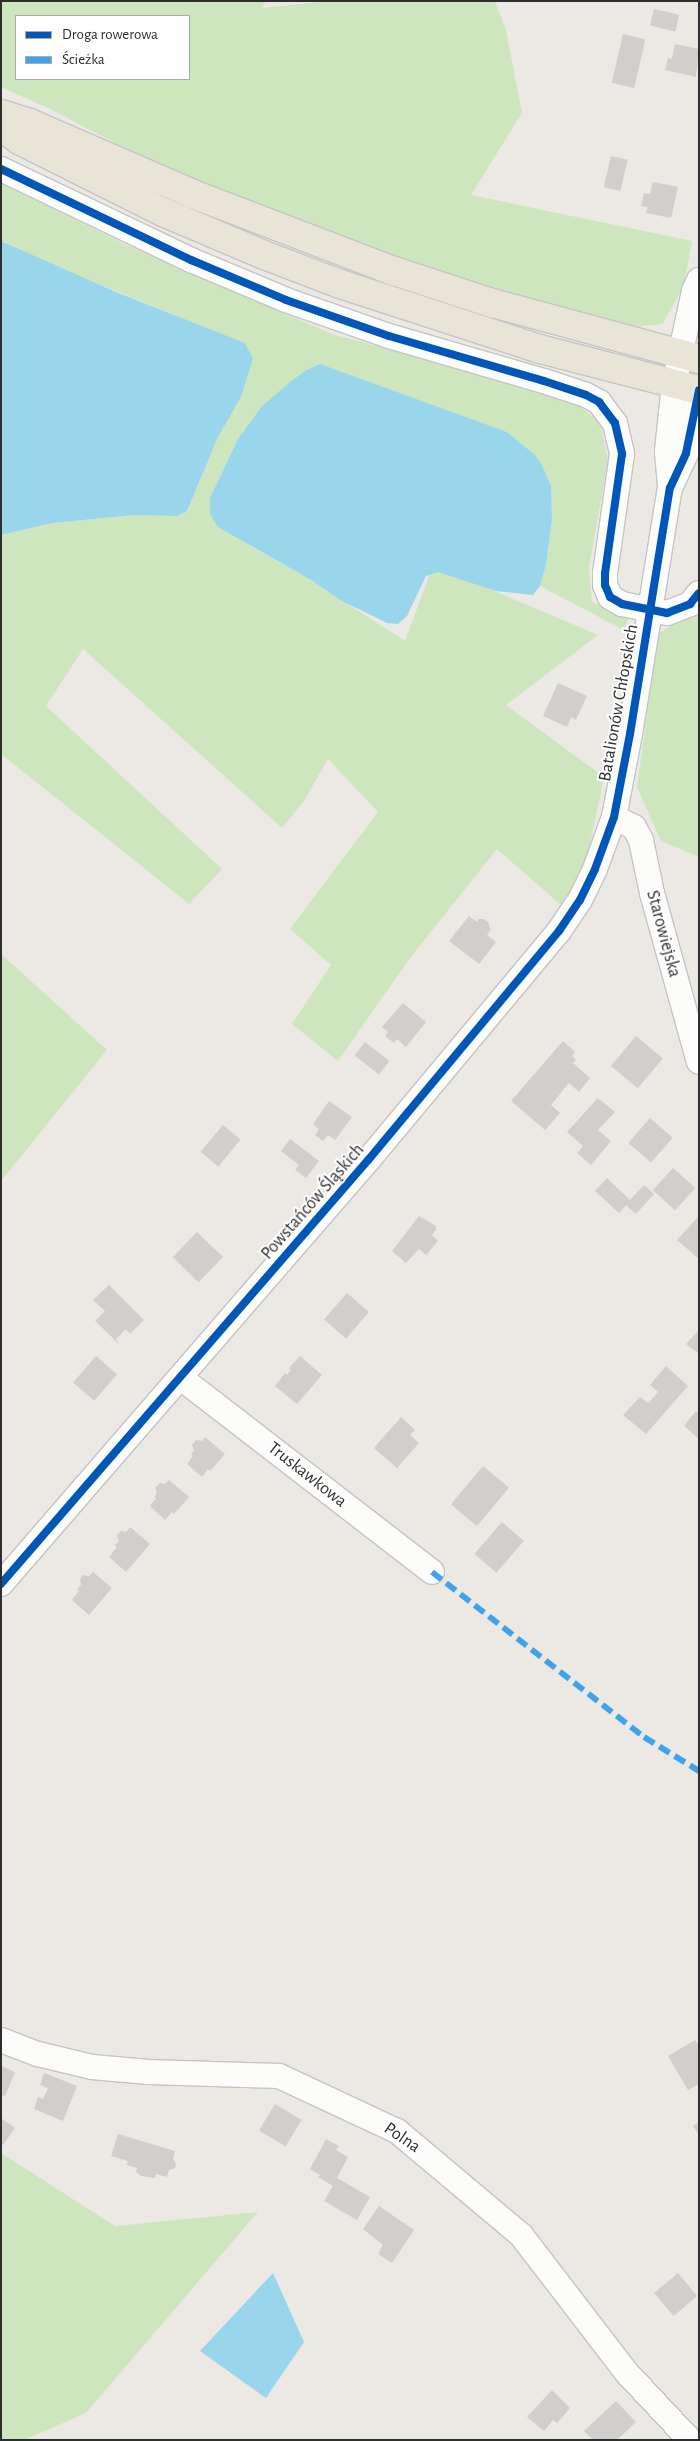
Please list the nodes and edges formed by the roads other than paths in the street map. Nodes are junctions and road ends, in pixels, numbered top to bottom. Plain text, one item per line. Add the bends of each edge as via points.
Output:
1 (1, 114) edge
2 (1, 127) edge
3 (1, 169) edge
4 (699, 280) edge
5 (689, 356) edge
6 (691, 388) edge
7 (699, 593) edge
8 (650, 609) junction
9 (614, 817) junction
10 (699, 1062) edge
11 (181, 1378) junction
12 (432, 1572) dead end
13 (1, 1584) edge
14 (1, 2040) edge
15 (690, 2440) edge

1 - 5 main road via 30,123 193,194 394,271 492,303
2 - 6 main road via 21,141 108,186 264,255 449,321 540,349
3 - 8 street via 199,264 286,300 389,336 544,381 598,402 615,423 622,454 605,585 610,597 622,604
4 - 5 street, Batalionów Chłopskich via 694,291
5 - 6 street, Batalionów Chłopskich
6 - 8 street, Batalionów Chłopskich via 666,451 670,488
7 - 8 street via 690,604 677,611 667,613
8 - 9 street, Batalionów Chłopskich
9 - 10 street, Starowiejska via 634,827 640,840
9 - 11 street, Powstańców Śląskich via 595,869 560,931
11 - 12 street, Truskawkowa
11 - 13 street, Powstańców Śląskich
14 - 15 street, Polna via 38,2054 92,2066 149,2072 279,2076 397,2131 521,2235 627,2373

